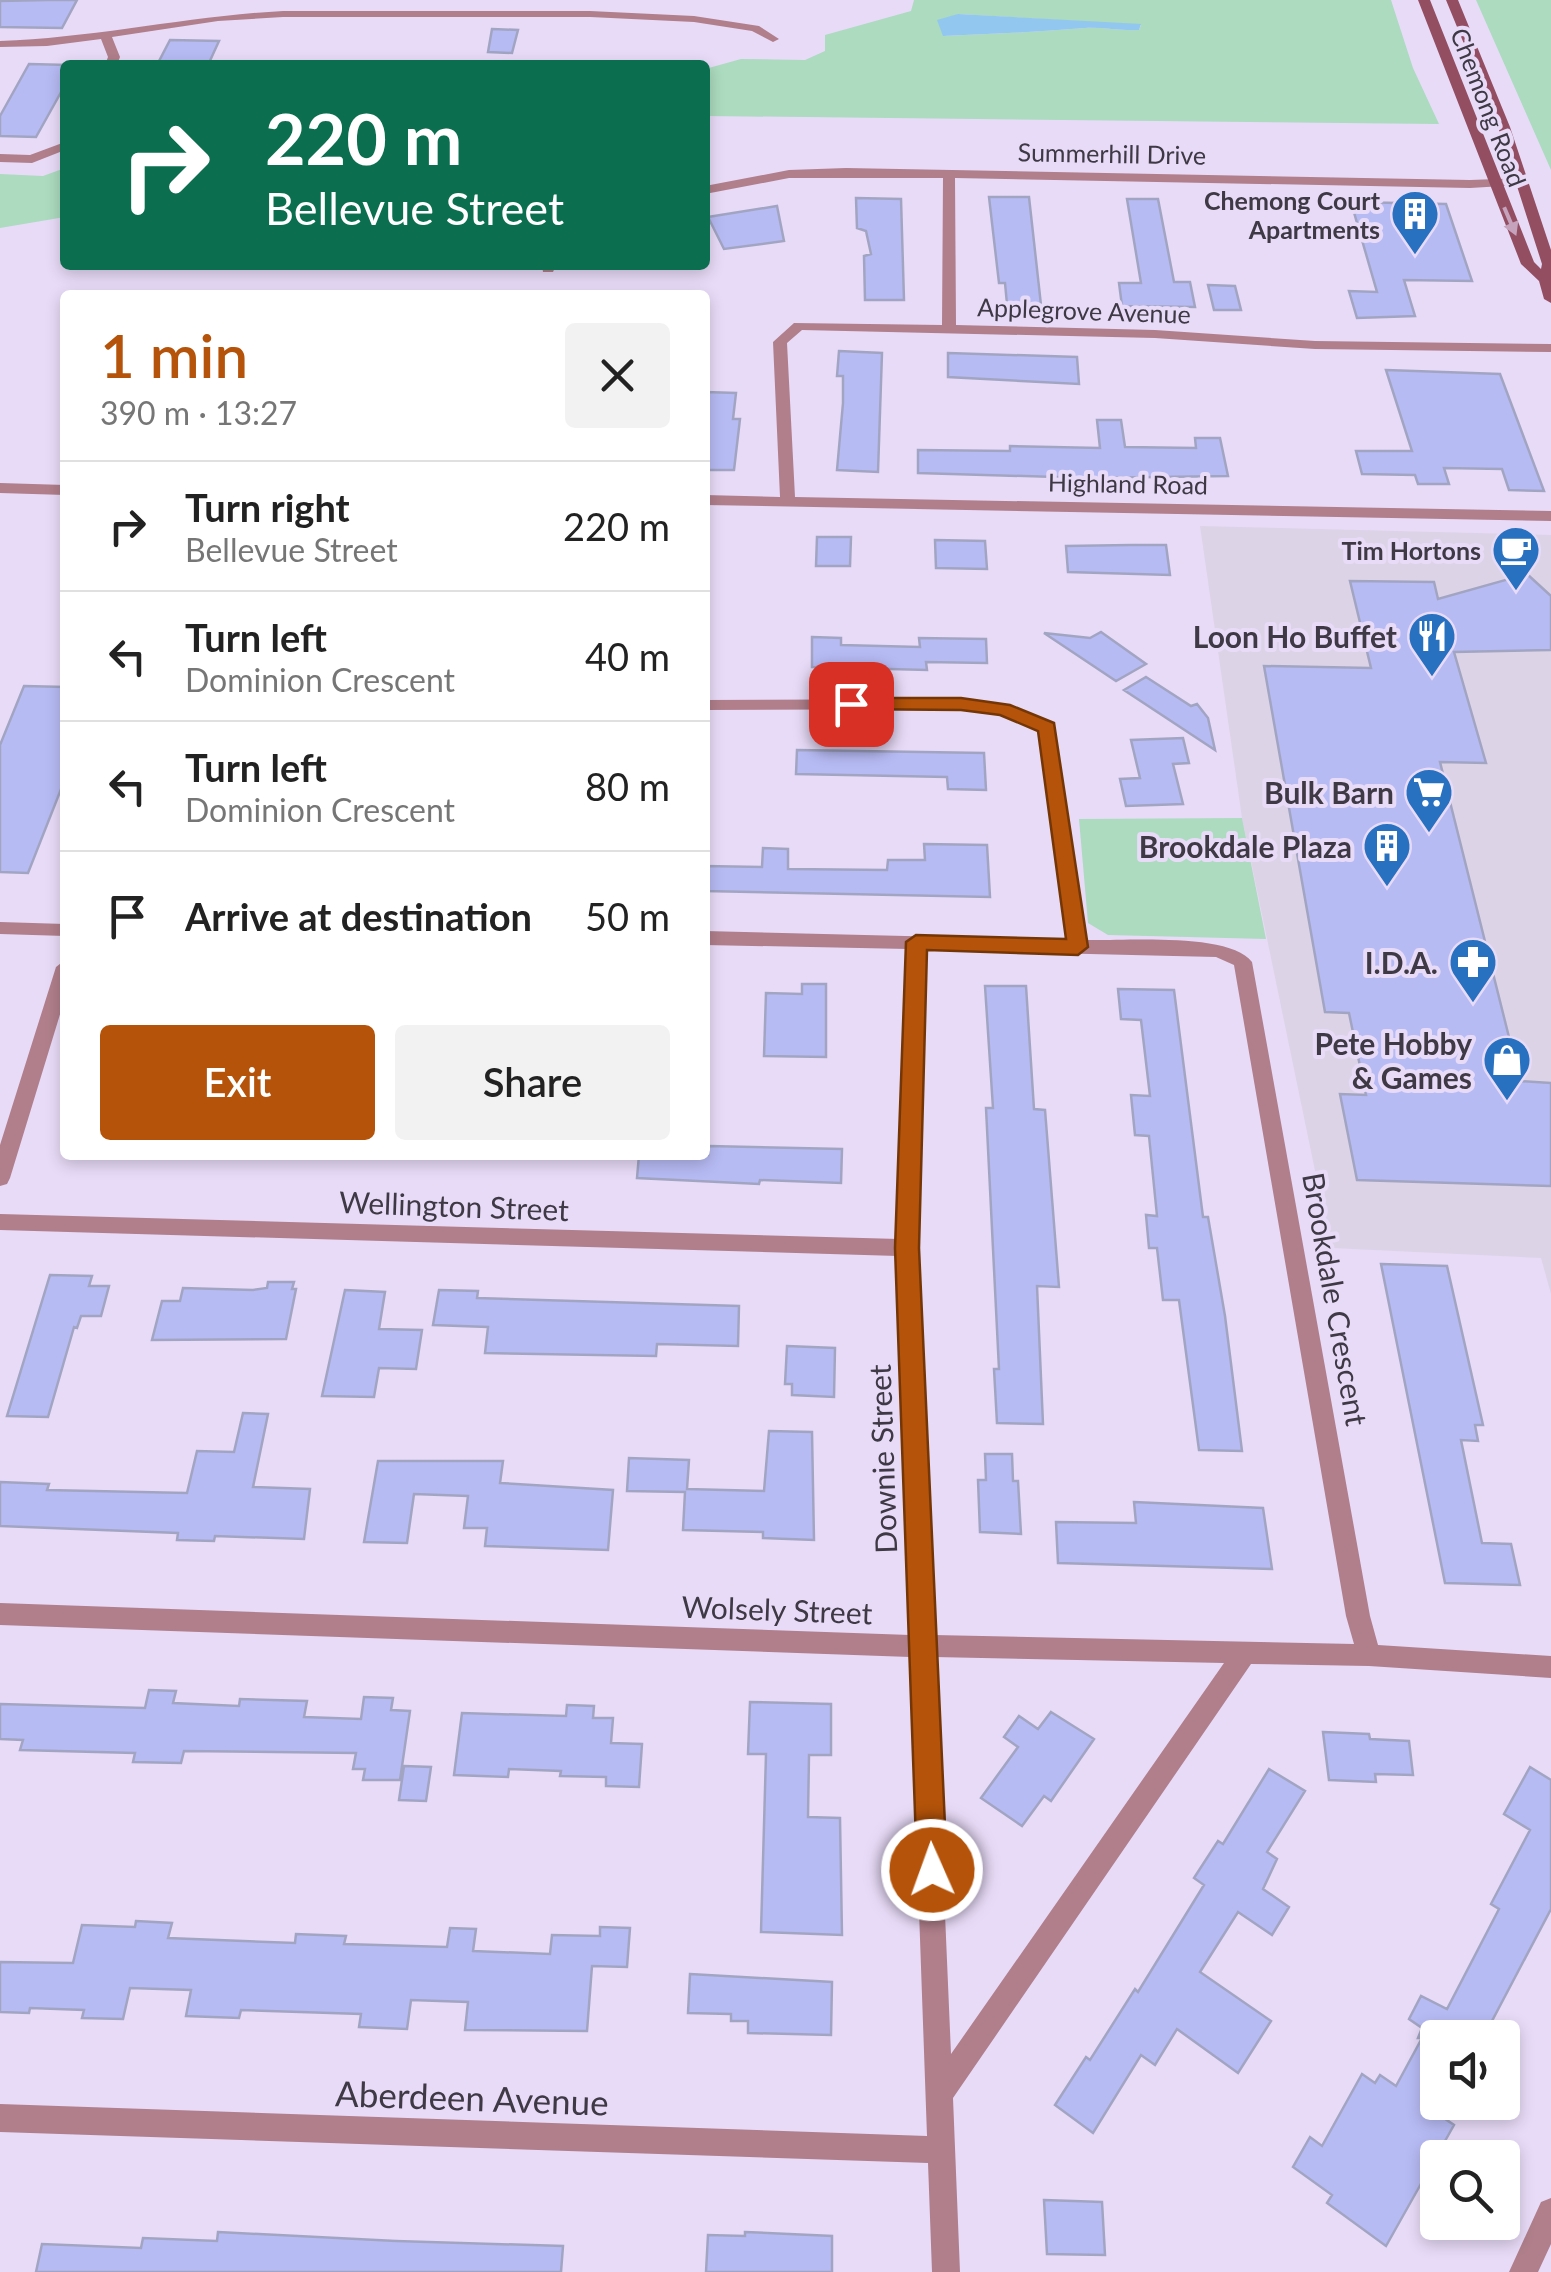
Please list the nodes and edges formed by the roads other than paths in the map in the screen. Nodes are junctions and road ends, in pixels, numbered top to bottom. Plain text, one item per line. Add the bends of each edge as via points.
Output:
1 (1424, 0) edge
2 (1452, 0) edge
3 (105, 35) junction
4 (773, 38) dead end
5 (0, 44) edge
6 (113, 60) edge
7 (60, 148) edge
8 (0, 158) edge
9 (949, 173) junction
10 (1520, 181) junction
11 (1493, 182) junction
12 (710, 189) edge
13 (1545, 279) junction
14 (1551, 299) edge
15 (949, 328) junction
16 (1551, 348) edge
17 (0, 488) edge
18 (60, 490) edge
19 (710, 500) edge
20 (788, 501) junction
21 (1551, 516) edge
22 (710, 705) edge
23 (0, 928) edge
24 (60, 930) edge
25 (710, 938) edge
26 (916, 942) junction
27 (1078, 947) junction
28 (60, 983) edge
29 (0, 1178) edge
30 (0, 1222) edge
31 (907, 1248) junction
32 (0, 1614) edge
33 (922, 1646) junction
34 (1246, 1652) junction
35 (1369, 1656) junction
36 (1551, 1667) edge
37 (940, 2092) junction
38 (0, 2118) edge
39 (941, 2150) junction
40 (1551, 2212) edge
41 (946, 2272) edge
42 (1522, 2272) edge

1 - 11 main road, Chemong Road
2 - 10 main road, Chemong Road
3 - 4 street via 283,14 590,14 756,28
3 - 5 street
3 - 6 street
7 - 8 street via 32,158
9 - 11 street, Summerhill Drive
9 - 12 street, Summerhill Drive via 788,174
9 - 15 street
10 - 11 street, Summerhill Drive
10 - 13 main road, Chemong Road via 1548,264
11 -> 13 main road, Chemong Road via 1528,264
13 - 14 main road, Chemong Road
15 - 16 street, Applegrove Avenue
15 - 20 street, Applegrove Avenue via 798,326 780,342
17 - 18 street
19 - 20 street, Highland Road
20 - 21 street, Highland Road
22 - 27 street via 961,704 1003,710 1047,727
23 - 24 street
25 - 26 street
26 - 27 street
26 - 31 street, Downie Street
27 - 35 street, Brookdale Crescent via 1216,950 1236,956 1248,978
28 - 29 street
30 - 31 street, Wellington Street
31 - 33 street, Downie Street
32 - 33 street, Wolsely Street
33 - 34 street, Wolsely Street
33 - 37 street, Downie Street
34 - 35 street, Wolsely Street
34 - 37 street
35 - 36 street, Wolsely Street
37 - 39 street, Downie Street
38 - 39 street, Aberdeen Avenue
39 - 41 street, Downie Street
40 - 42 street

